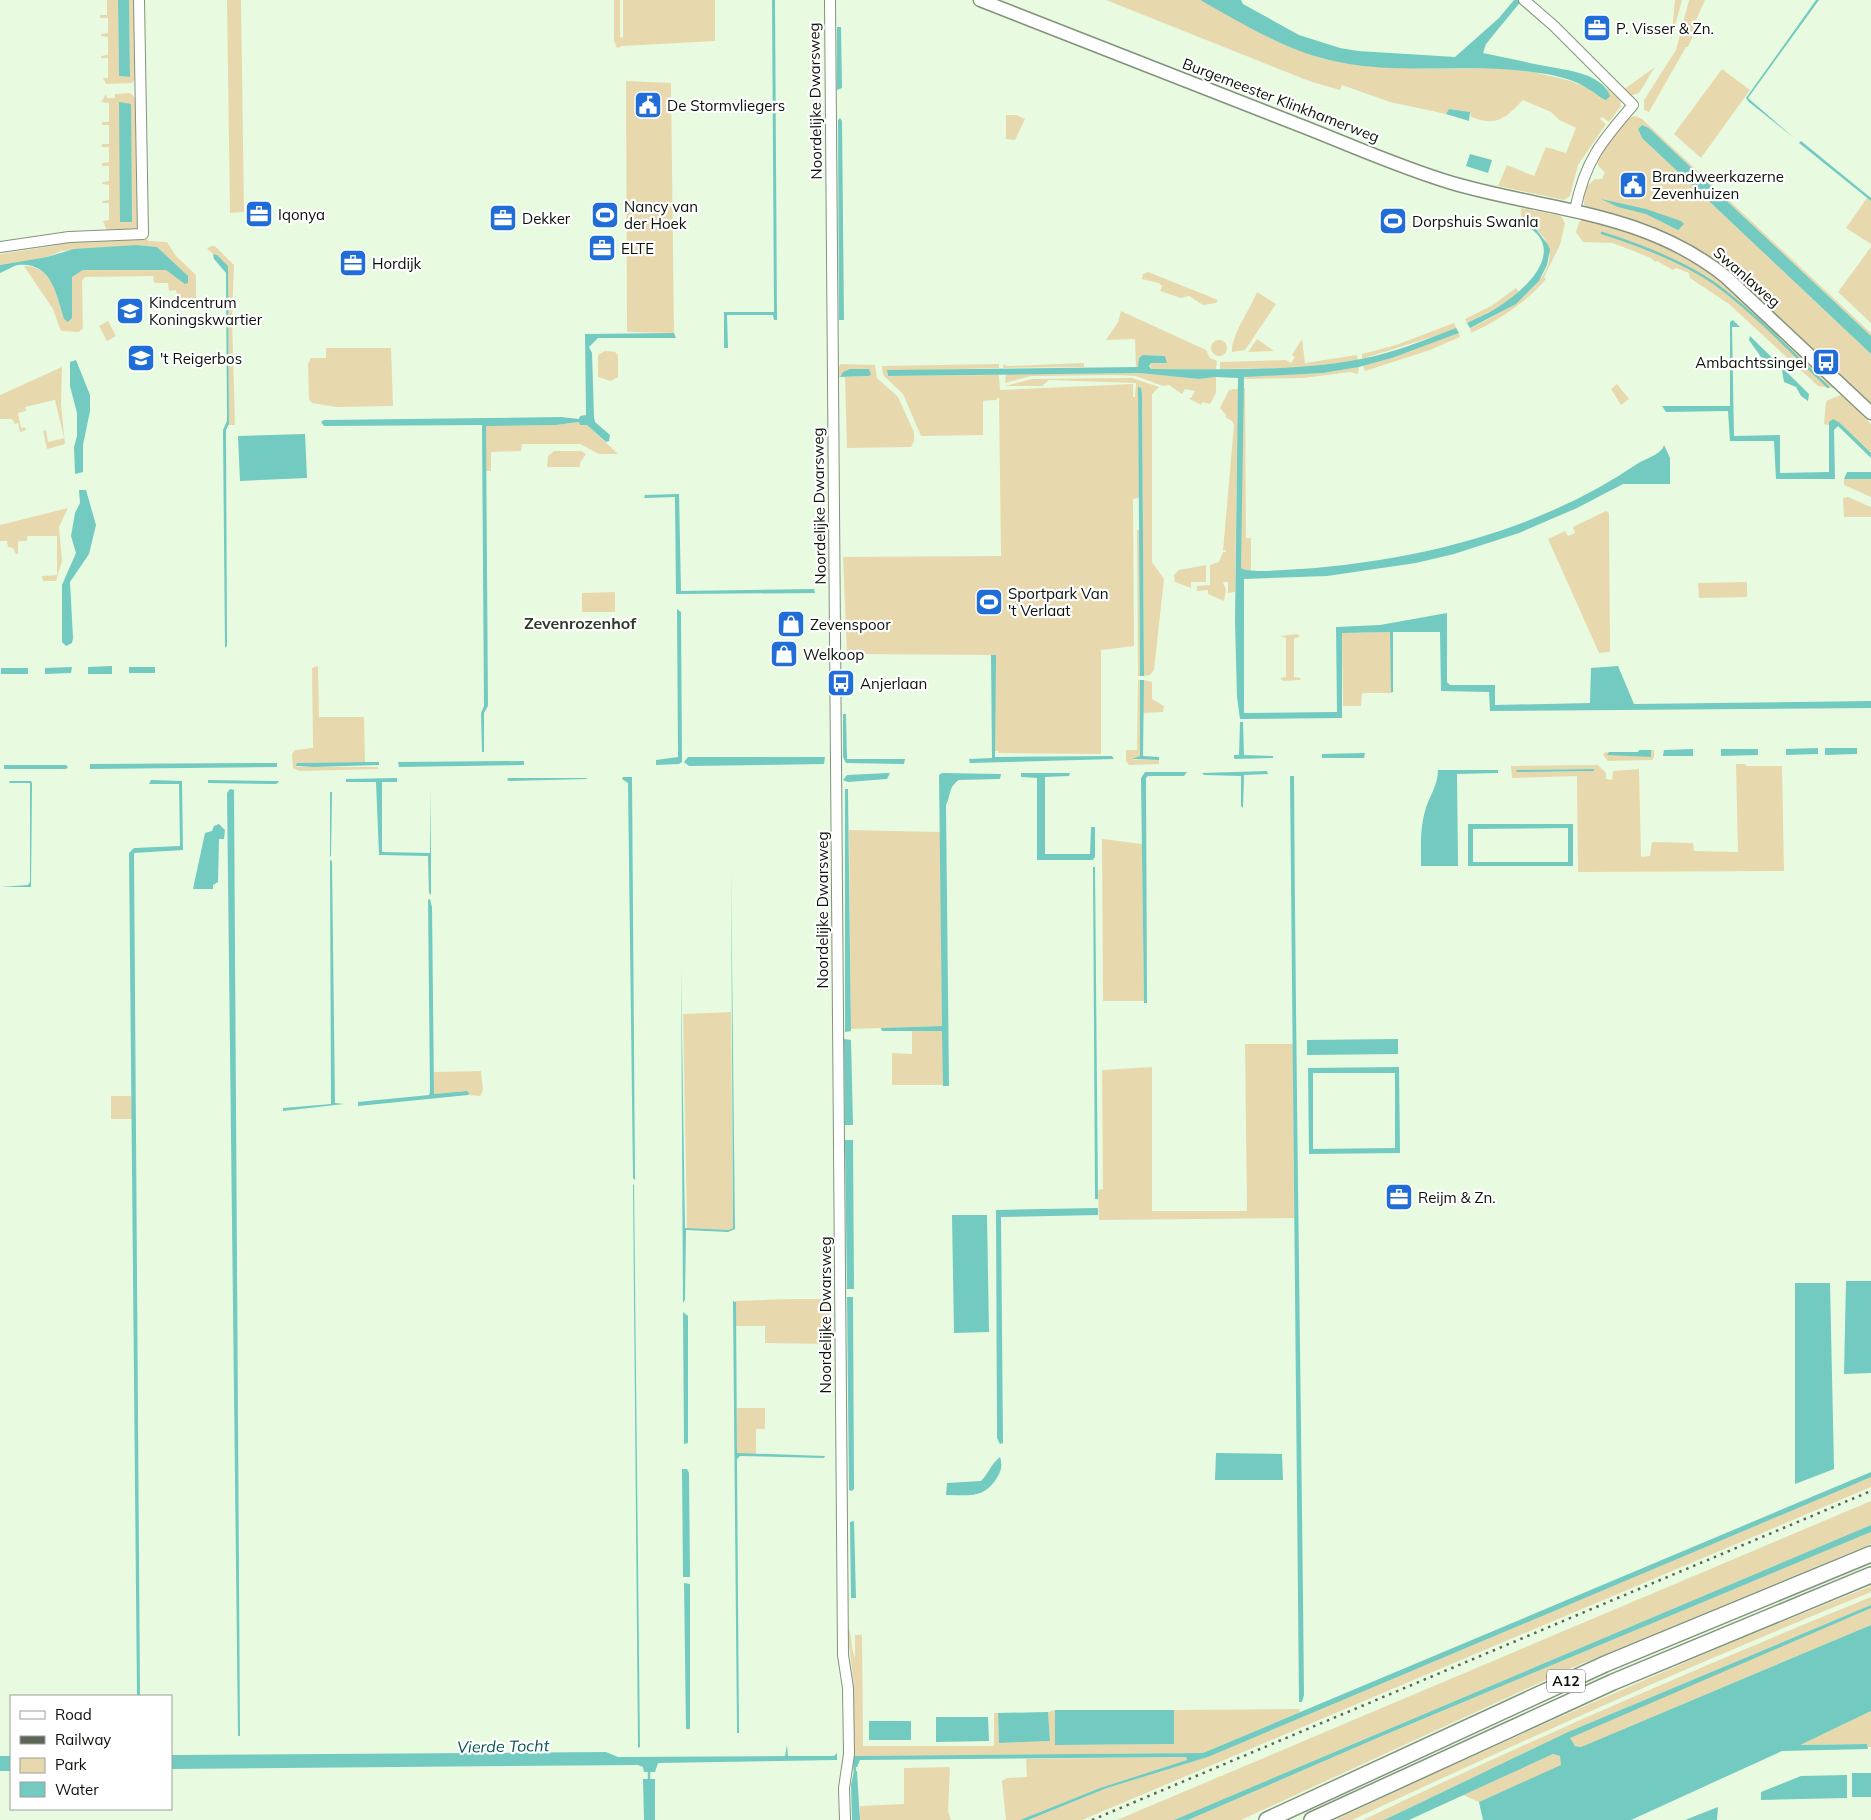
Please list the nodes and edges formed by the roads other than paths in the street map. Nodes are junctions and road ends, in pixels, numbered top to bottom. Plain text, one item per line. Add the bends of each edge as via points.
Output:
1 (140, 0) edge
2 (830, 0) edge
3 (980, 0) edge
4 (1524, 0) edge
5 (1575, 210) junction
6 (0, 247) edge
7 (1871, 413) edge
8 (1871, 1554) edge
9 (1871, 1575) edge
10 (845, 1820) edge
11 (1267, 1820) edge
12 (1312, 1820) edge

1 - 6 street via 142,234 69,237
2 - 10 street, Noordelijke Dwarsweg via 843,1655 848,1688 849,1754 844,1788
3 - 5 main road, Burgemeester Klinkhamerweg via 1452,183
4 - 5 street via 1633,105 1601,142 1591,159
5 - 7 main road, Swanlaweg via 1645,231 1703,260 1734,284
8 - 11 highway, A12 via 1605,1664
9 - 12 highway, A12 via 1604,1686

